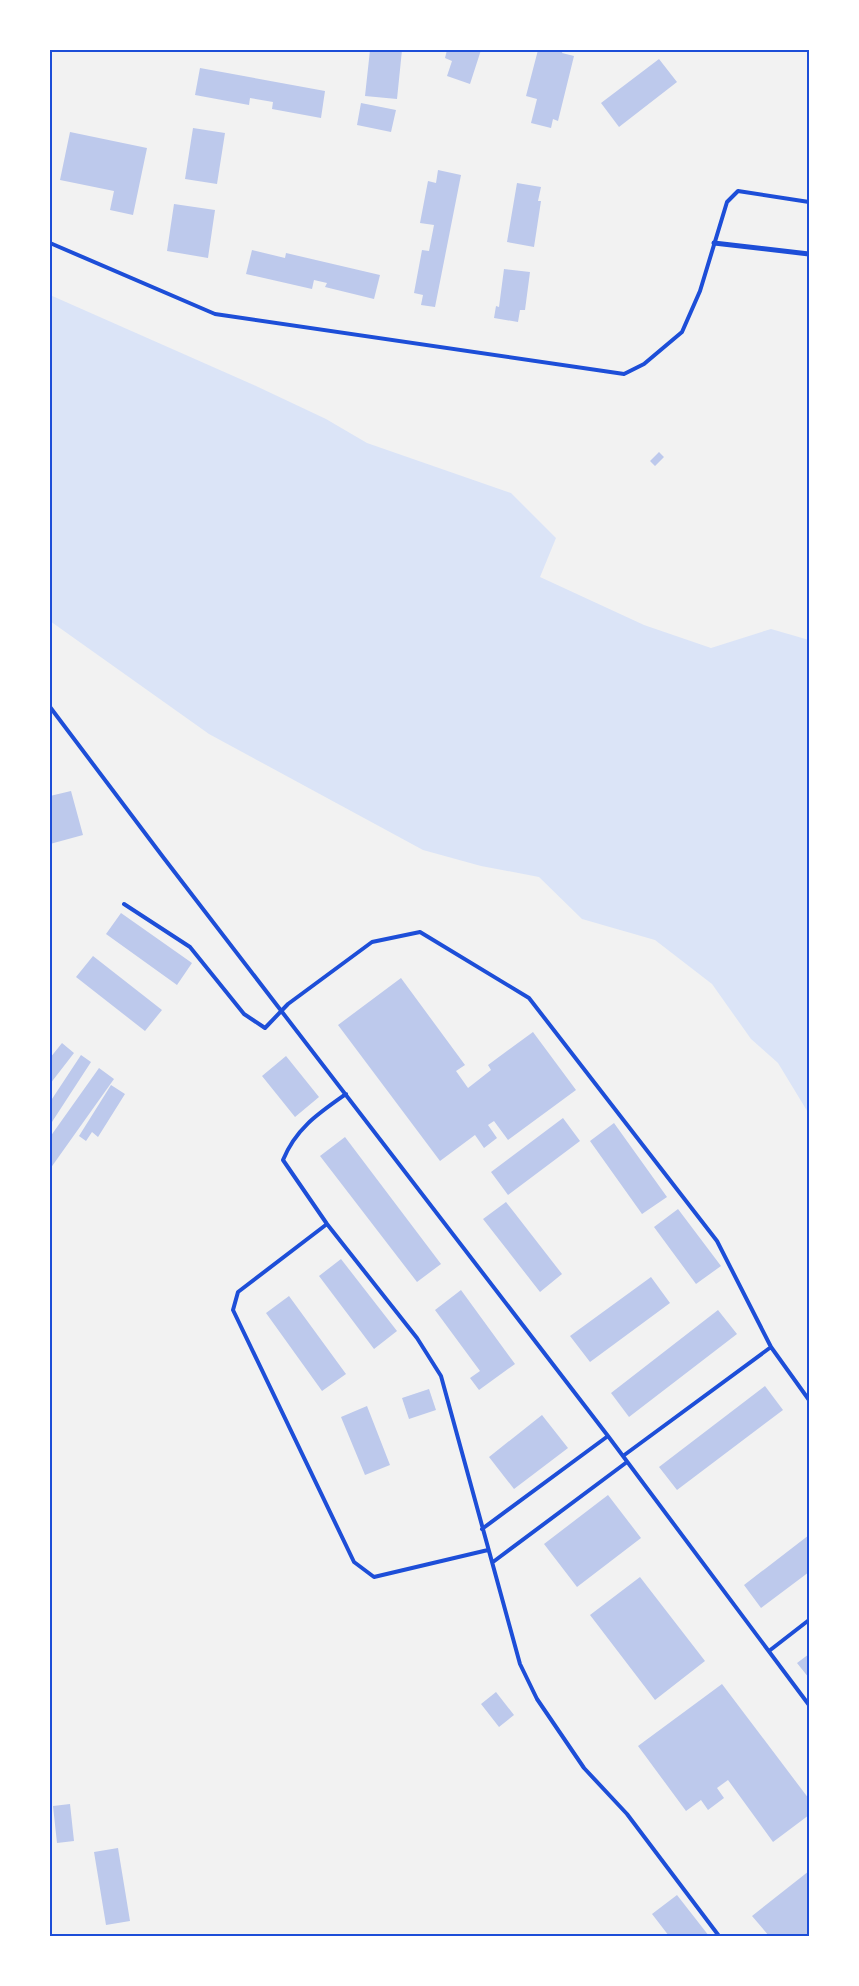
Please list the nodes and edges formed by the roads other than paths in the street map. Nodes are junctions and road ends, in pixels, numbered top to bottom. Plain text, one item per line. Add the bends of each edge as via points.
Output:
1 (809, 202) edge
2 (50, 243) edge
3 (714, 243) junction
4 (809, 254) edge
5 (50, 706) edge
6 (124, 904) dead end
7 (282, 1011) junction
8 (346, 1094) junction
9 (327, 1224) junction
10 (771, 1347) junction
11 (809, 1400) edge
12 (608, 1436) junction
13 (623, 1456) junction
14 (627, 1462) junction
15 (482, 1529) junction
16 (488, 1550) junction
17 (493, 1562) junction
18 (809, 1620) edge
19 (769, 1651) junction
20 (809, 1705) edge
21 (719, 1936) edge

1 - 3 lane via 738,191 727,202
2 - 3 lane via 215,314 624,374 644,364 682,332 700,291
3 - 4 street
5 - 7 lane
6 - 7 lane via 190,947 244,1014 265,1028
7 - 8 lane
7 - 10 lane via 372,942 420,932 529,998 718,1241
8 - 9 lane via 301,1128 283,1160
8 - 12 lane
9 - 15 lane via 417,1338 441,1376
9 - 16 lane via 238,1292 234,1310 354,1562 374,1577
10 - 11 lane
10 - 13 lane
12 - 13 lane
12 - 15 lane
13 - 14 lane
14 - 17 lane
14 - 19 lane
15 - 16 lane
16 - 17 lane
17 - 21 lane via 520,1664 537,1699 584,1768 627,1814
18 - 19 lane
19 - 20 lane

